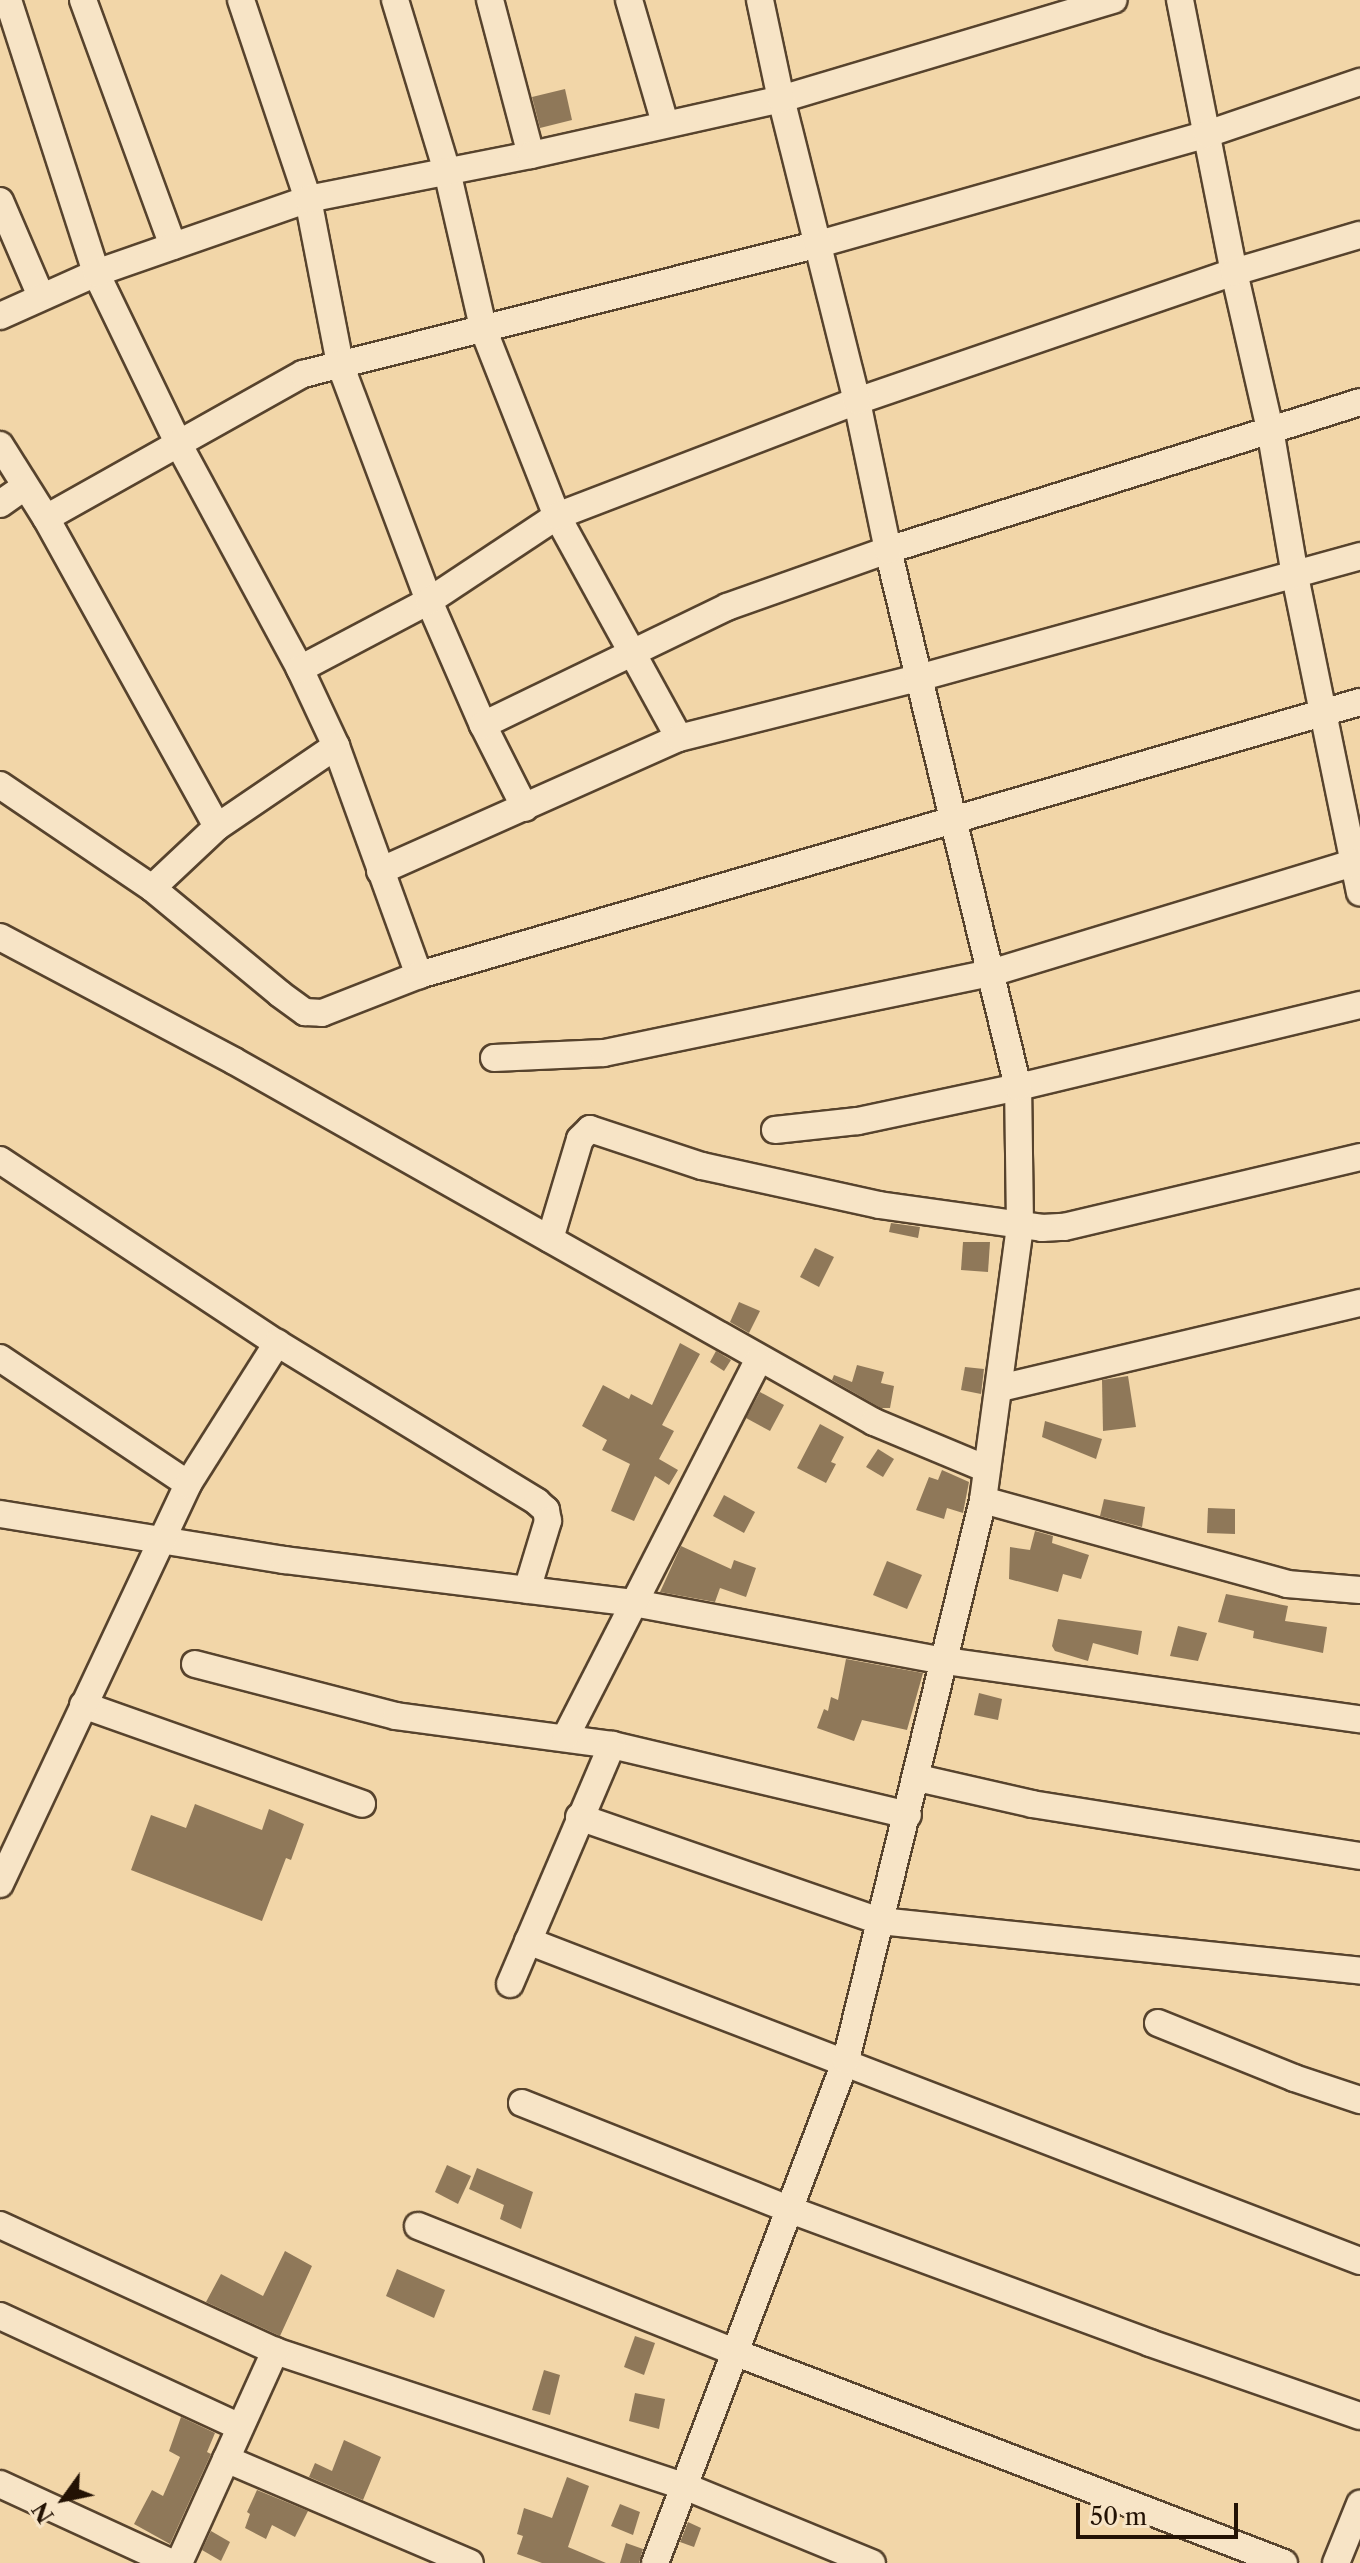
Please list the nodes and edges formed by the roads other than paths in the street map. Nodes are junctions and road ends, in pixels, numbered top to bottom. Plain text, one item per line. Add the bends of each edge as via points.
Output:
1 (8, 0) edge
2 (83, 0) edge
3 (241, 0) edge
4 (395, 0) edge
5 (490, 0) edge
6 (629, 0) edge
7 (760, 0) edge
8 (1114, 0) edge
9 (1180, 0) edge
10 (1360, 82) edge
11 (781, 99) junction
12 (665, 123) junction
13 (1207, 134) junction
14 (531, 155) junction
15 (447, 171) junction
16 (308, 199) junction
17 (0, 201) edge
18 (1360, 235) edge
19 (819, 244) junction
20 (173, 246) junction
21 (1234, 272) junction
22 (96, 273) junction
23 (41, 296) junction
24 (0, 316) edge
25 (484, 331) junction
26 (340, 364) junction
27 (857, 401) junction
28 (1360, 402) edge
29 (1270, 429) junction
30 (178, 443) junction
31 (0, 445) edge
32 (24, 487) junction
33 (0, 504) edge
34 (557, 516) junction
35 (46, 518) junction
36 (888, 550) junction
37 (1360, 556) edge
38 (1295, 576) junction
39 (429, 601) junction
40 (632, 653) junction
41 (300, 669) junction
42 (918, 678) junction
43 (1360, 702) edge
44 (1324, 712) junction
45 (483, 725) junction
46 (679, 738) junction
47 (336, 746) junction
48 (0, 785) edge
49 (525, 808) junction
50 (952, 818) junction
51 (217, 827) junction
52 (1357, 862) edge
53 (380, 871) junction
54 (152, 888) junction
55 (1360, 892) edge
56 (0, 937) edge
57 (991, 973) junction
58 (419, 975) junction
59 (1360, 1005) edge
60 (494, 1058) dead end
61 (1018, 1087) junction
62 (775, 1130) dead end
63 (1360, 1157) edge
64 (0, 1160) edge
65 (1020, 1225) junction
66 (550, 1239) junction
67 (1360, 1303) edge
68 (277, 1343) junction
69 (0, 1358) edge
70 (758, 1360) junction
71 (1000, 1388) junction
72 (987, 1469) junction
73 (188, 1484) junction
74 (983, 1500) junction
75 (0, 1514) edge
76 (161, 1540) junction
77 (527, 1590) junction
78 (1360, 1590) edge
79 (634, 1603) junction
80 (945, 1661) junction
81 (195, 1664) dead end
82 (83, 1705) junction
83 (1360, 1719) edge
84 (566, 1736) junction
85 (612, 1745) junction
86 (918, 1778) junction
87 (362, 1804) dead end
88 (908, 1815) junction
89 (579, 1817) junction
90 (1360, 1856) edge
91 (0, 1884) edge
92 (880, 1921) junction
93 (528, 1941) junction
94 (1360, 1971) edge
95 (510, 1984) dead end
96 (1158, 2023) dead end
97 (846, 2060) junction
98 (1360, 2100) edge
99 (522, 2103) dead end
100 (788, 2209) junction
101 (0, 2225) edge
102 (418, 2226) dead end
103 (1360, 2261) edge
104 (0, 2316) edge
105 (275, 2351) junction
106 (734, 2352) junction
107 (1360, 2416) edge
108 (240, 2427) junction
109 (226, 2459) junction
110 (0, 2484) edge
111 (684, 2486) junction
112 (1360, 2504) edge
113 (172, 2563) edge
114 (179, 2563) edge
115 (470, 2563) edge
116 (655, 2563) edge
117 (872, 2563) edge
118 (1284, 2563) edge
119 (1336, 2563) edge

1 - 22 street
2 - 20 street
3 - 16 street
4 - 15 street
5 - 14 street
6 - 12 street
7 - 11 street
8 - 11 street
9 - 13 street
10 - 13 street
11 - 12 street
11 - 19 street
12 - 14 street
13 - 19 street
13 - 21 street
14 - 15 street
15 - 16 street
15 - 25 street
16 - 20 street
16 - 26 street
17 - 23 street
18 - 21 street
19 - 25 street
19 - 27 street
20 - 22 street
21 - 27 street
21 - 29 street
22 - 23 street
22 - 30 street
23 - 24 street
25 - 26 street
25 - 34 street
26 - 30 street via 268,391
26 - 39 street
27 - 34 street
27 - 36 street
28 - 29 street
29 - 36 street
29 - 38 street
30 - 35 street
30 - 41 street
31 - 32 street
32 - 33 street
32 - 35 street
34 - 39 street
34 - 40 street
35 - 51 street
36 - 40 street via 727,607
36 - 42 street
37 - 38 street
38 - 42 street
38 - 44 street
39 - 41 street
39 - 45 street
40 - 45 street
40 - 46 street
41 - 47 street
42 - 46 street
42 - 50 street
43 - 44 street
44 - 50 street
44 - 52 street
45 - 49 street
46 - 49 street
47 - 51 street
47 - 53 street
48 - 54 street
49 - 53 street
50 - 57 street
50 - 58 street
51 - 54 street
52 - 55 street
52 - 57 street
53 - 58 street
54 - 58 street via 305,1012 322,1013
56 - 66 street
57 - 60 street via 604,1053
57 - 61 street
59 - 61 street
61 - 62 street via 858,1121
61 - 65 street
63 - 65 street via 1064,1227
64 - 68 street
65 - 66 street via 879,1205 702,1166 590,1129 580,1139
65 - 71 street
66 - 70 street
67 - 71 street
68 - 73 street
68 - 77 street via 546,1510 548,1521
69 - 73 street
70 - 72 street via 874,1422
70 - 79 street
71 - 72 street
72 - 74 street
73 - 76 street
74 - 78 street via 1287,1584
74 - 80 street
75 - 76 street
76 - 77 street
76 - 82 street
77 - 79 street
79 - 80 street
79 - 84 street
80 - 83 street
80 - 86 street
81 - 84 street via 396,1716
82 - 87 street
82 - 91 street
84 - 85 street
85 - 88 street
85 - 89 street
86 - 88 street
86 - 90 street via 1032,1804
88 - 92 street
89 - 92 street
89 - 93 street
92 - 94 street
92 - 97 street
93 - 95 street
93 - 97 street
96 - 98 street
97 - 100 street
97 - 103 street
99 - 100 street
100 - 106 street
100 - 107 street
101 - 105 street
102 - 106 street
104 - 108 street
105 - 108 street
105 - 111 street
106 - 111 street
106 - 118 street
108 - 109 street
109 - 114 street
109 - 115 street
110 - 113 street
111 - 116 street
111 - 117 street
112 - 119 street

